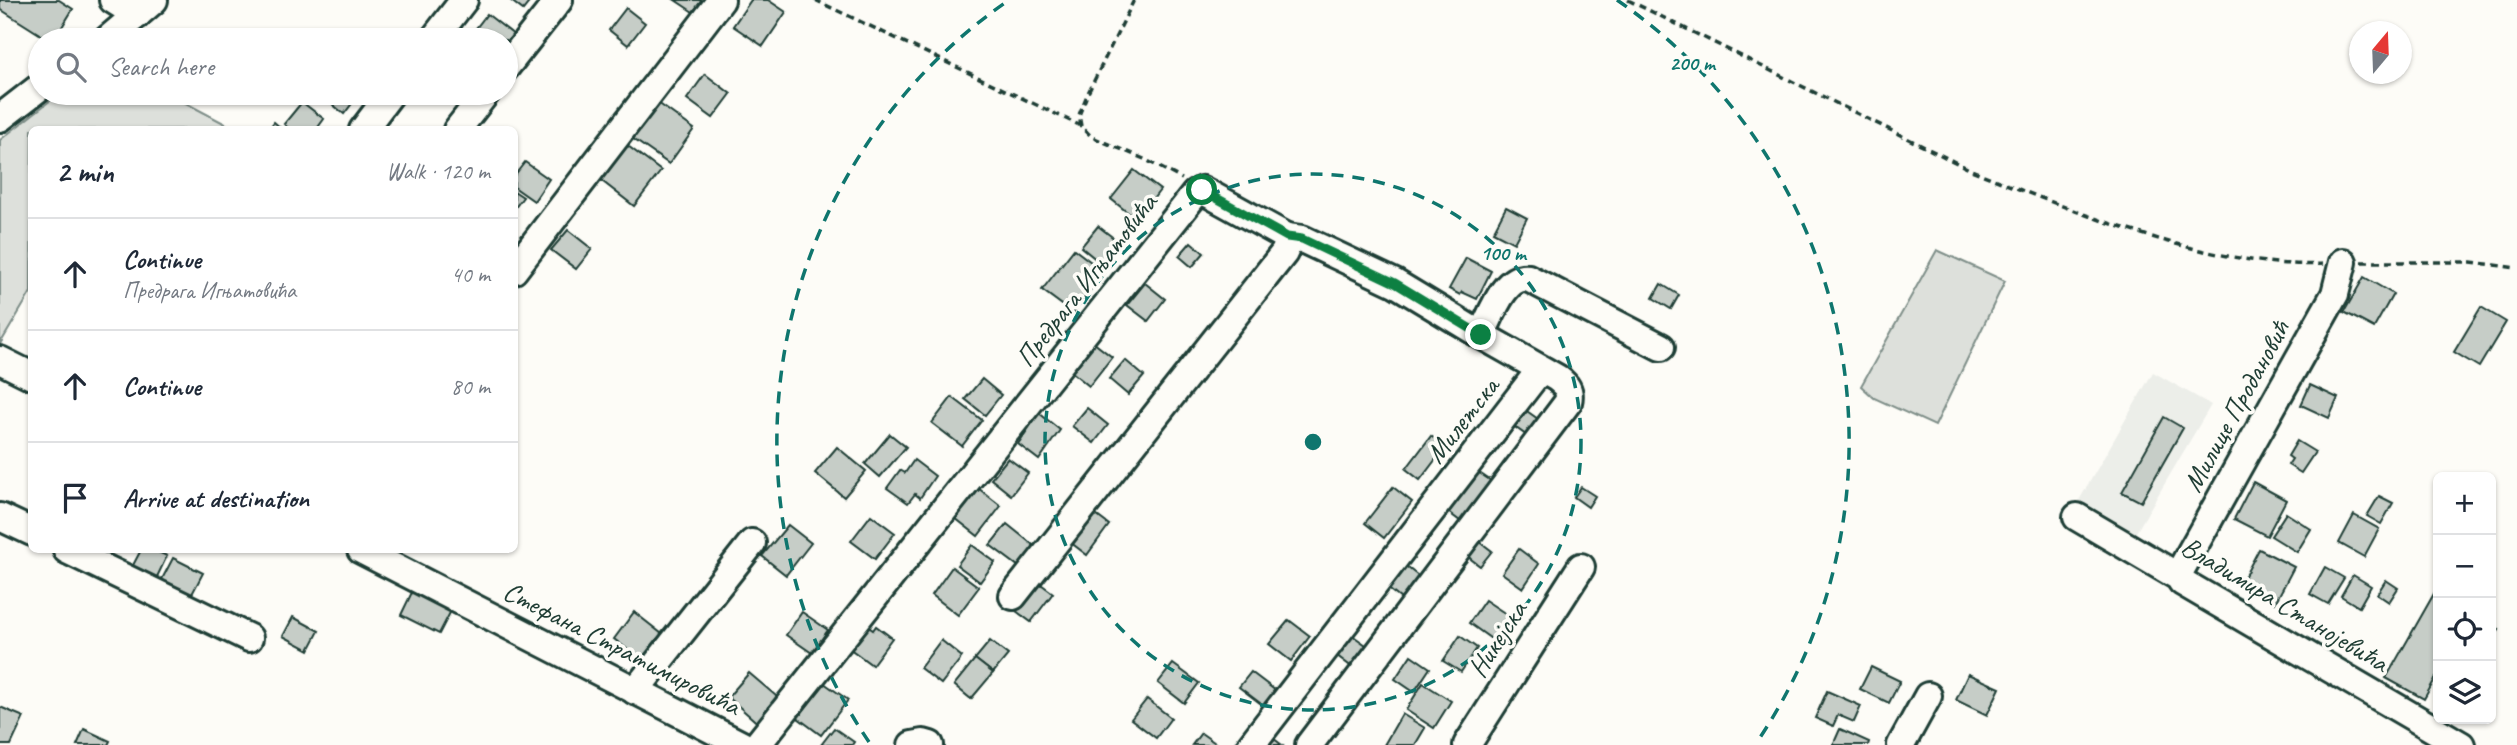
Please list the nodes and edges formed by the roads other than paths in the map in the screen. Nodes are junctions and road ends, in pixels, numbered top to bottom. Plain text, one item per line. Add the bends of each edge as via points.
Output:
1 (113, 0) edge
2 (464, 0) edge
3 (559, 0) edge
4 (722, 0) edge
5 (145, 8) edge
6 (121, 28) edge
7 (442, 28) edge
8 (518, 52) edge
9 (28, 96) edge
10 (382, 105) edge
11 (477, 105) edge
12 (0, 118) edge
13 (366, 126) edge
14 (460, 126) edge
15 (1287, 237) junction
16 (2343, 262) road end
17 (518, 265) edge
18 (1481, 335) junction
19 (1661, 347) dead end
20 (0, 360) edge
21 (1540, 370) junction
22 (28, 374) edge
23 (0, 517) edge
24 (2077, 517) dead end
25 (28, 530) edge
26 (752, 542) dead end
27 (73, 553) edge
28 (367, 553) edge
29 (1581, 567) dead end
30 (2179, 577) junction
31 (1013, 596) dead end
32 (249, 638) dead end
33 (635, 691) junction
34 (1928, 696) dead end
35 (742, 745) edge
36 (757, 745) edge
37 (912, 745) edge
38 (930, 745) edge
39 (1251, 745) edge
40 (1309, 745) edge
41 (1467, 745) edge
42 (1901, 745) edge
43 (2461, 745) edge

1 - 5 street
2 - 7 street
3 - 8 street
4 - 17 street
5 - 6 street
9 - 12 street
10 - 13 street
11 - 14 street
15 - 18 street, Предрага Игњатовића via 1302,239 1395,283
15 - 31 street via 1284,253
15 - 36 street, Предрага Игњатовића via 1202,190 1195,194
16 - 30 street, Милице Продановић via 2335,293
18 - 19 street, Милетска via 1506,289 1519,276
18 - 21 street, Милетска
20 - 22 street
21 - 39 street, Милетска
21 - 40 street via 1565,384 1568,402
23 - 25 street
24 - 30 street, Владимира Станојевића
26 - 33 street
27 - 32 street
28 - 33 street, Стефана Стратимировића
29 - 41 street, Никејска
30 - 43 street, Владимира Станојевића
33 - 35 street, Стефана Стратимировића
34 - 42 street
37 - 38 street

